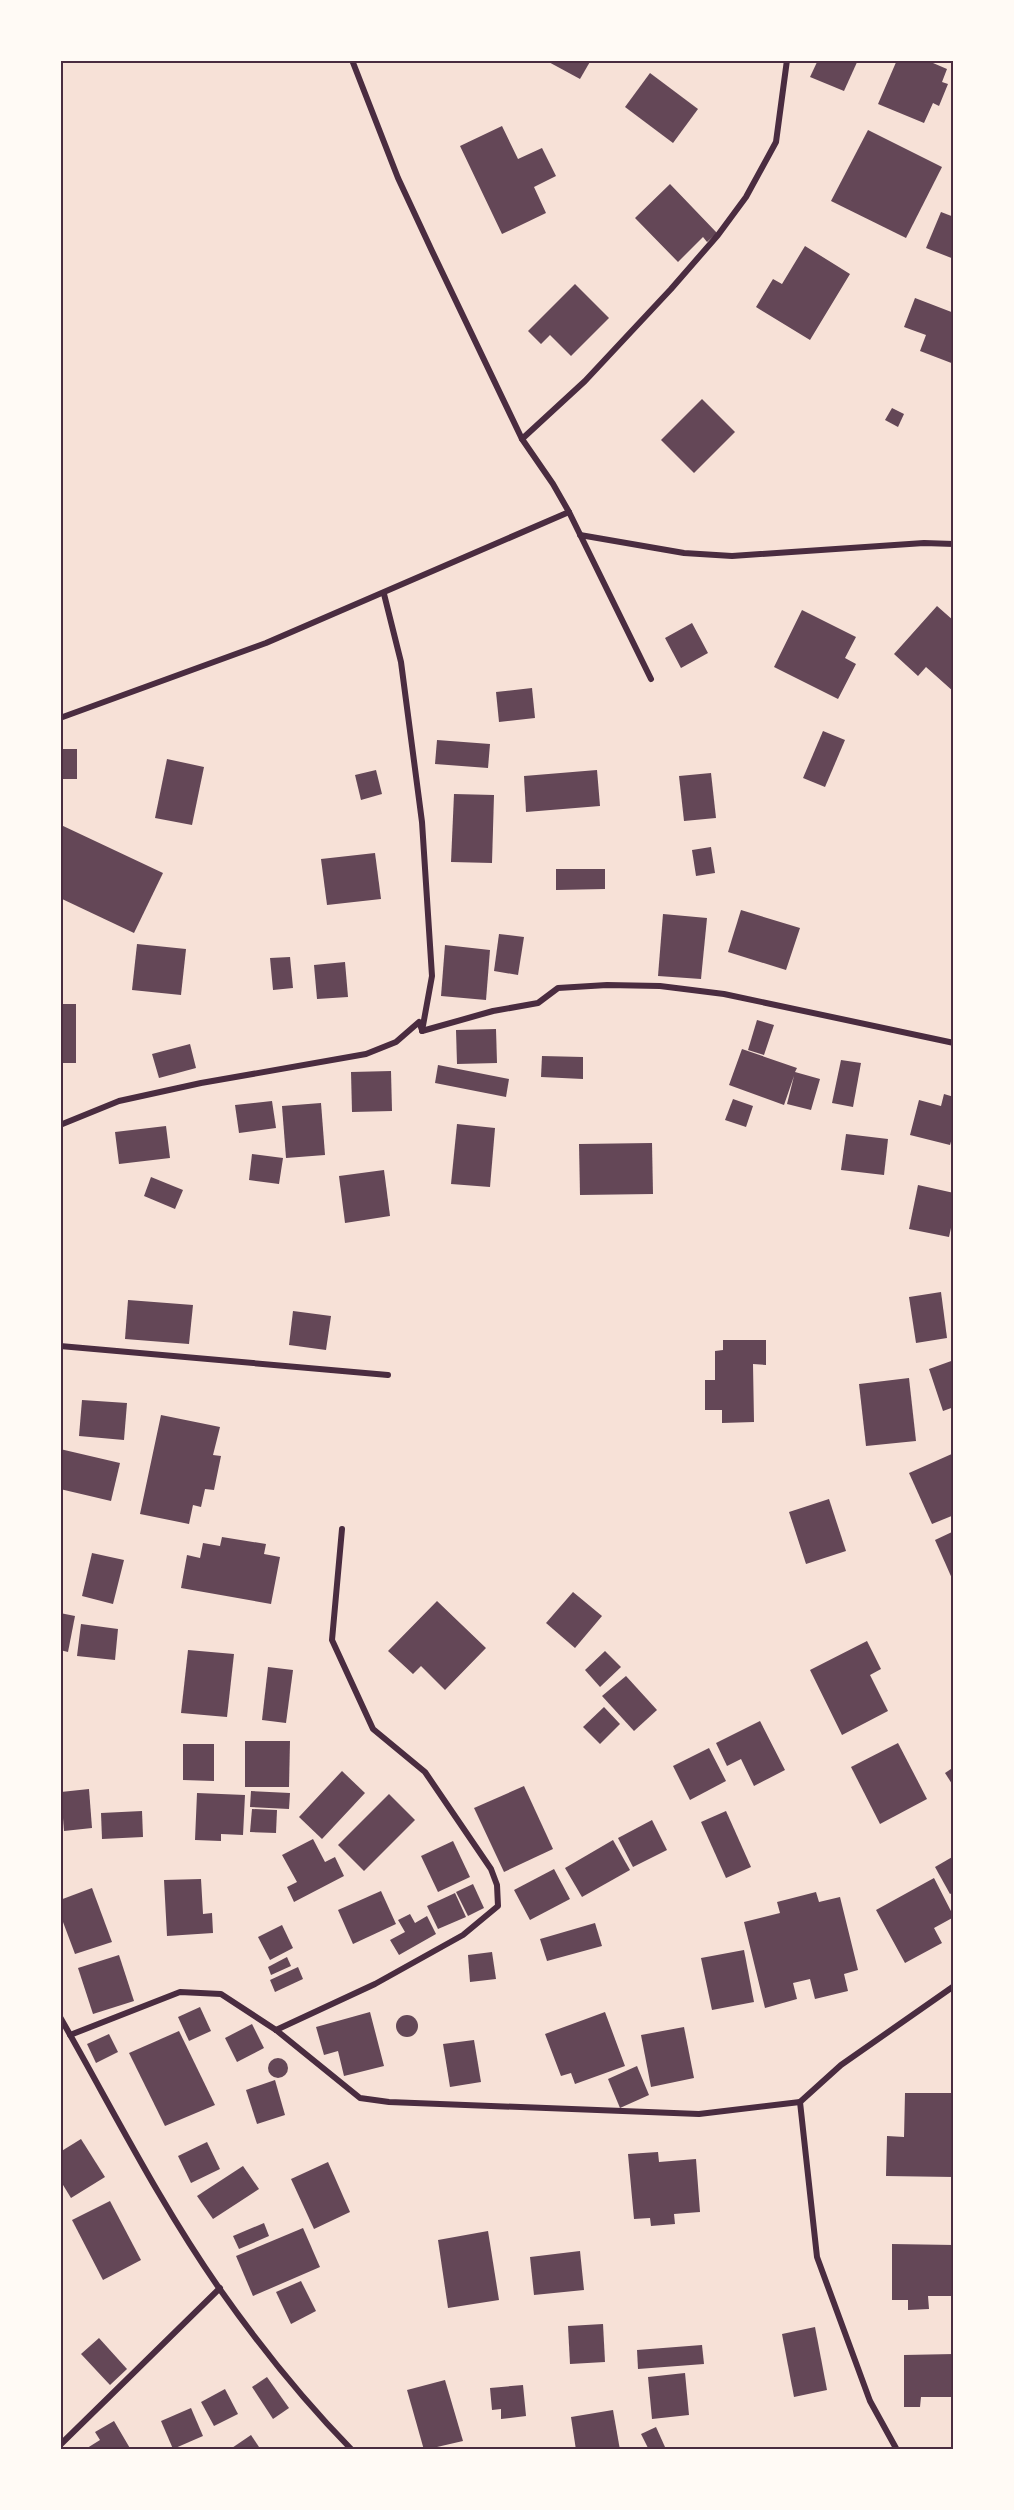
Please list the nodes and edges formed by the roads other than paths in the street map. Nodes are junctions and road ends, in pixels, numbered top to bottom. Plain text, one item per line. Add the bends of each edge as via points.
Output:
1 (352, 60) edge
2 (787, 60) edge
3 (522, 439) junction
4 (569, 513) junction
5 (580, 535) junction
6 (954, 544) edge
7 (384, 594) junction
8 (651, 679) dead end
9 (60, 718) edge
10 (422, 1031) junction
11 (954, 1043) edge
12 (60, 1125) edge
13 (60, 1346) edge
14 (388, 1375) dead end
15 (342, 1529) dead end
16 (954, 1986) edge
17 (60, 2018) edge
18 (276, 2030) junction
19 (70, 2035) junction
20 (800, 2102) junction
21 (220, 2288) junction
22 (60, 2445) edge
23 (352, 2450) edge
24 (897, 2450) edge

1 - 3 street via 398,178
2 - 3 street via 776,142 746,197 656,306 585,381
3 - 4 street via 554,483
4 - 5 street
4 - 7 street
5 - 6 street via 684,554 732,556
5 - 8 street
7 - 9 street via 266,644
7 - 10 street via 401,662 422,822 432,976
10 - 11 street via 538,1003 558,988 639,986 724,994
10 - 12 street via 419,1022 396,1042 366,1054 119,1101
13 - 14 street
15 - 18 street via 332,1640 373,1729 424,1772 491,1869 498,1906 463,1935 375,1984
16 - 20 street via 841,2065
17 - 19 street
18 - 19 street via 221,1994 180,1992
18 - 20 street via 360,2098 389,2102 699,2114
19 - 21 street via 176,2220
20 - 24 street via 817,2257 870,2401
21 - 22 street
21 - 23 street via 326,2423

